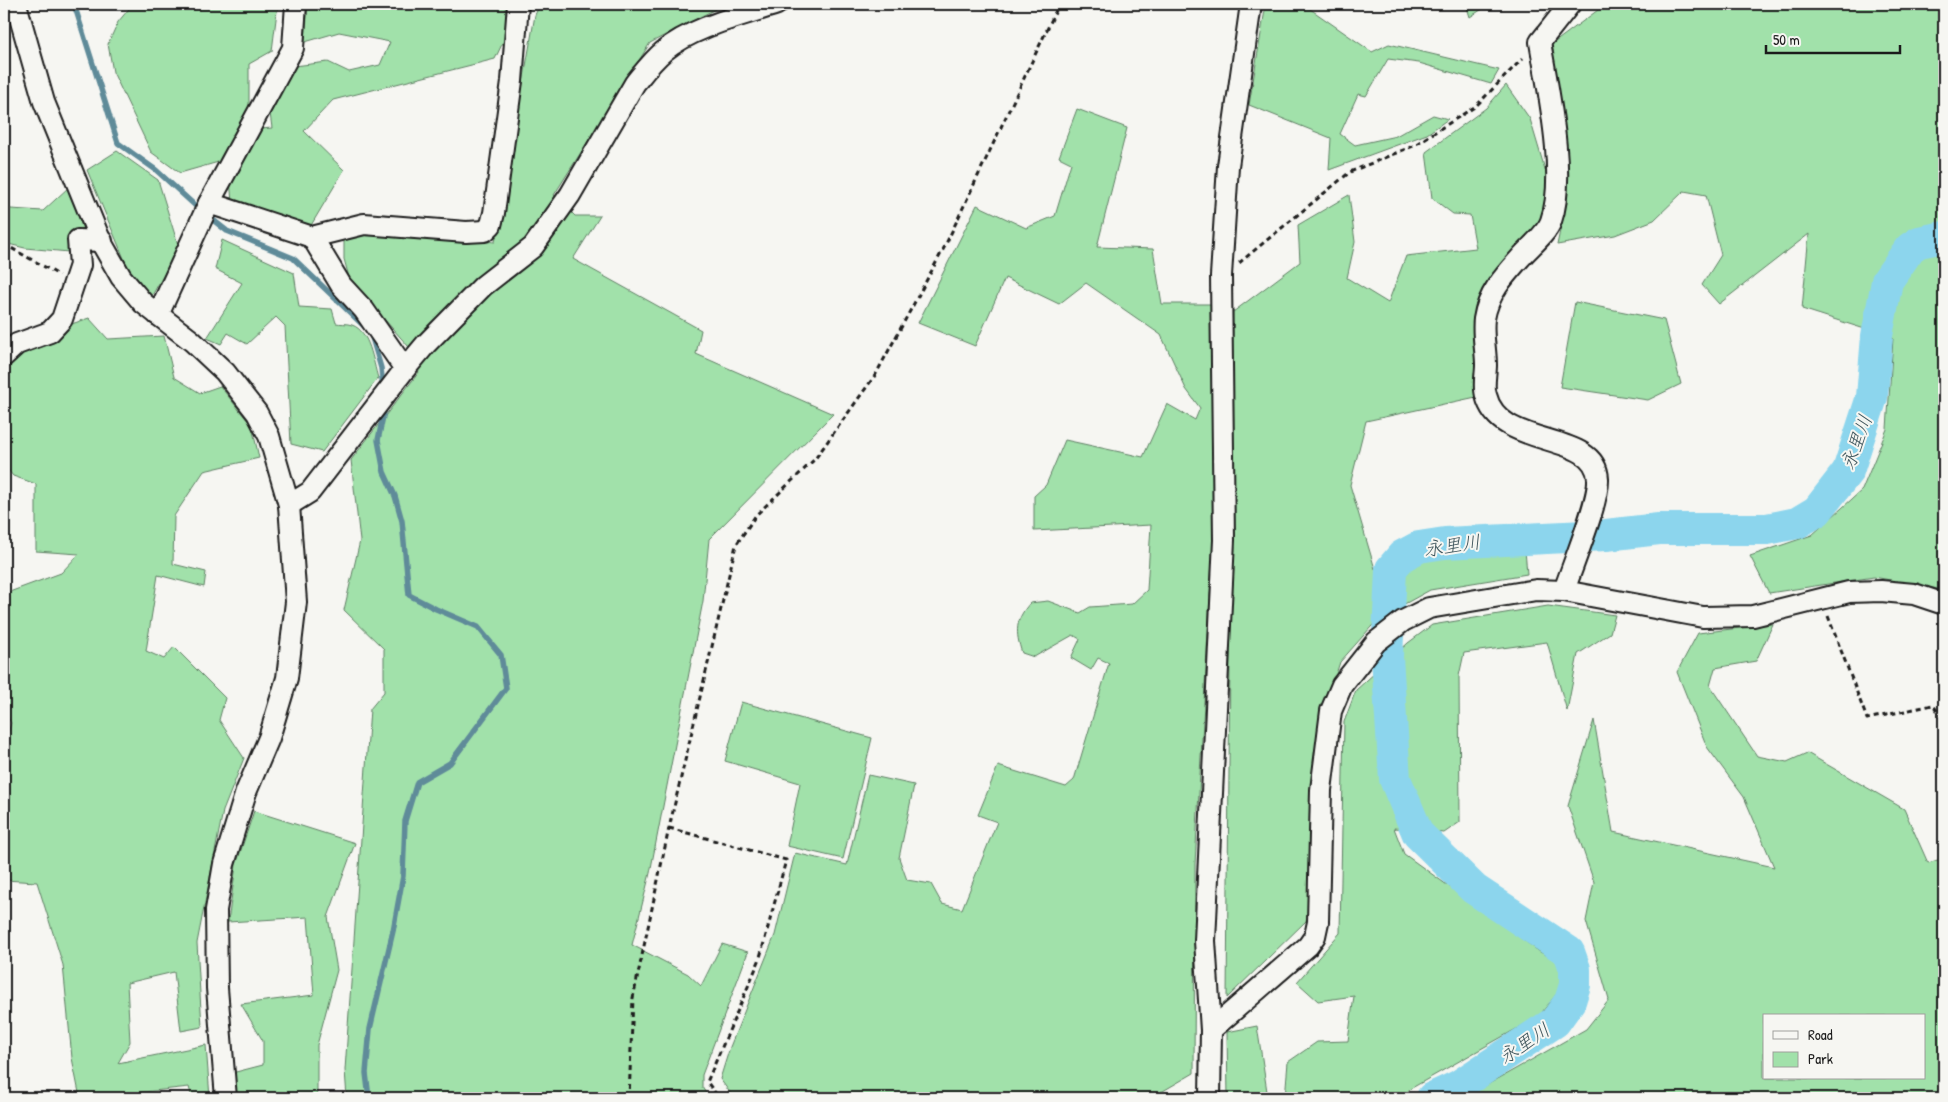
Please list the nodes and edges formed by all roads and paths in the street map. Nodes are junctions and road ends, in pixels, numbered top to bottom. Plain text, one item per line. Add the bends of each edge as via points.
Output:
1 (16, 4) edge
2 (296, 4) edge
3 (518, 4) edge
4 (777, 4) edge
5 (1059, 4) edge
6 (1251, 4) edge
7 (1570, 4) edge
8 (1540, 42) junction
9 (205, 211) junction
10 (312, 237) junction
11 (102, 241) junction
12 (4, 244) edge
13 (1221, 276) junction
14 (75, 284) junction
15 (158, 315) junction
16 (4, 356) edge
17 (405, 369) junction
18 (289, 505) junction
19 (1564, 591) junction
20 (1821, 600) junction
21 (1944, 604) edge
22 (1944, 720) edge
23 (669, 828) junction
24 (1211, 1030) junction
25 (226, 1098) edge
26 (629, 1098) edge
27 (719, 1098) edge
28 (1210, 1098) edge

1 - 11 street via 44,102
2 - 9 street via 293,48
3 - 10 street via 512,81 492,225 485,231 466,232 364,224
4 - 17 street via 686,36 664,51 635,83 570,195 533,247 482,286
5 - 23 path via 945,246 876,374 815,459 756,514 736,545
6 - 13 street via 1228,166
7 - 8 street
8 - 13 path via 1476,106 1414,146 1350,172
8 - 19 street via 1558,191 1550,224 1493,291 1484,320 1486,395 1495,414 1510,428 1581,452 1592,459 1597,469 1598,481 1591,509
9 - 10 street
9 - 15 street
10 - 17 street via 341,285 364,310
11 - 14 street via 78,240 80,264
11 - 15 street via 121,277
12 - 14 path
13 - 24 street via 1224,540 1205,941
14 - 16 street via 62,319 50,332 17,344
15 - 18 street via 225,372 257,413 269,436
17 - 18 street via 310,492
18 - 25 street via 296,602 286,678 269,738 246,792 224,864 216,910 217,988
19 - 20 street via 1703,617 1753,616
19 - 24 street via 1536,590 1429,608 1404,621 1376,642 1342,685 1331,711 1321,790 1315,936 1308,946
20 - 21 street via 1849,592 1880,592 1914,594
20 - 22 path via 1867,719 1933,705
23 - 26 path via 633,998
23 - 27 path via 786,860 759,961 708,1082
24 - 28 street

